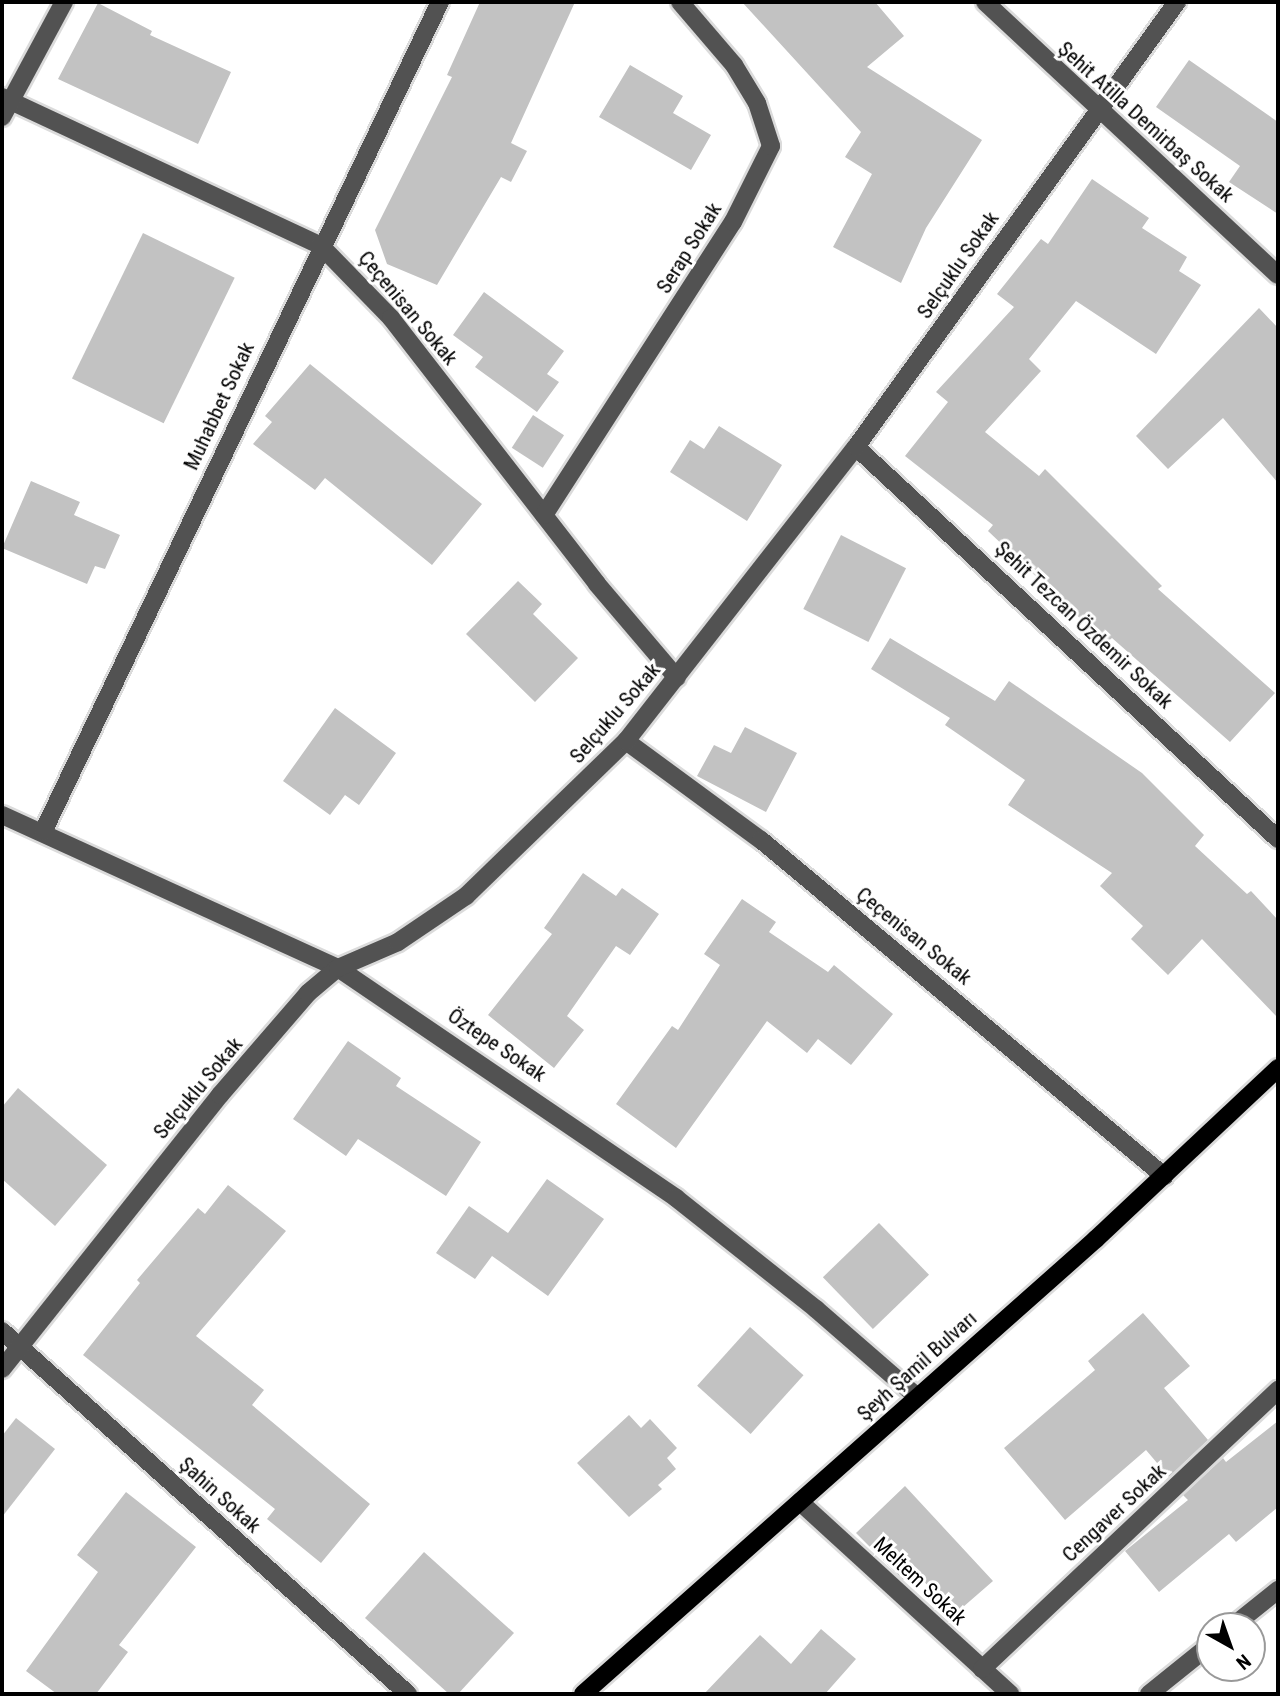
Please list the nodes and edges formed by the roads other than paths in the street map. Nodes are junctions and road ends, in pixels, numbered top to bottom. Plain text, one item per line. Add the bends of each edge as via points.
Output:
1 (64, 2) edge
2 (440, 2) edge
3 (680, 2) edge
4 (985, 2) edge
5 (1177, 2) edge
6 (5, 105) edge
7 (1097, 108) junction
8 (320, 245) junction
9 (1278, 275) edge
10 (856, 447) junction
11 (544, 515) junction
12 (677, 678) junction
13 (626, 741) junction
14 (2, 815) edge
15 (43, 832) junction
16 (1278, 839) edge
17 (338, 968) junction
18 (1278, 1068) edge
19 (1164, 1176) junction
20 (2, 1331) edge
21 (20, 1346) junction
22 (2, 1369) edge
23 (1278, 1390) edge
24 (916, 1396) junction
25 (800, 1502) junction
26 (1278, 1590) edge
27 (1250, 1612) edge
28 (1196, 1656) edge
29 (982, 1669) junction
30 (408, 1694) edge
31 (583, 1694) edge
32 (1010, 1694) edge
33 (1149, 1694) edge

1 - 6 street
2 - 8 street, Muhabbet Sokak
3 - 11 street, Serap Sokak via 746,84 771,146 733,222
4 - 7 street, Şehit Atilla Demirbaş Sokak
5 - 7 street, Selçuklu Sokak
6 - 8 street, Çeçenisan Sokak
7 - 9 street, Şehit Atilla Demirbaş Sokak
7 - 10 street, Selçuklu Sokak
8 - 11 street, Çeçenisan Sokak via 391,318
8 - 15 street, Muhabbet Sokak
10 - 12 street, Selçuklu Sokak
10 - 16 street, Şehit Tezcan Özdemir Sokak
11 - 12 street, Çeçenisan Sokak
12 - 13 street, Selçuklu Sokak
13 - 17 street, Selçuklu Sokak via 466,896 398,942
13 - 19 street, Çeçenisan Sokak via 761,840
14 - 15 street, Öztepe Sokak
15 - 17 street, Öztepe Sokak
17 - 21 street, Selçuklu Sokak via 308,993 220,1095
17 - 24 street, Öztepe Sokak via 676,1198
18 - 19 main road, Şeyh Şamil Bulvarı
19 - 24 main road, Şeyh Şamil Bulvarı
20 - 21 street, Şahin Sokak
21 - 22 street, Selçuklu Sokak
21 - 30 street, Şahin Sokak
23 - 29 street, Cengaver Sokak
24 - 25 main road, Şeyh Şamil Bulvarı
25 - 29 street, Meltem Sokak
25 - 31 main road, Şeyh Şamil Bulvarı
26 - 27 street
28 - 33 street
29 - 32 street, Meltem Sokak

